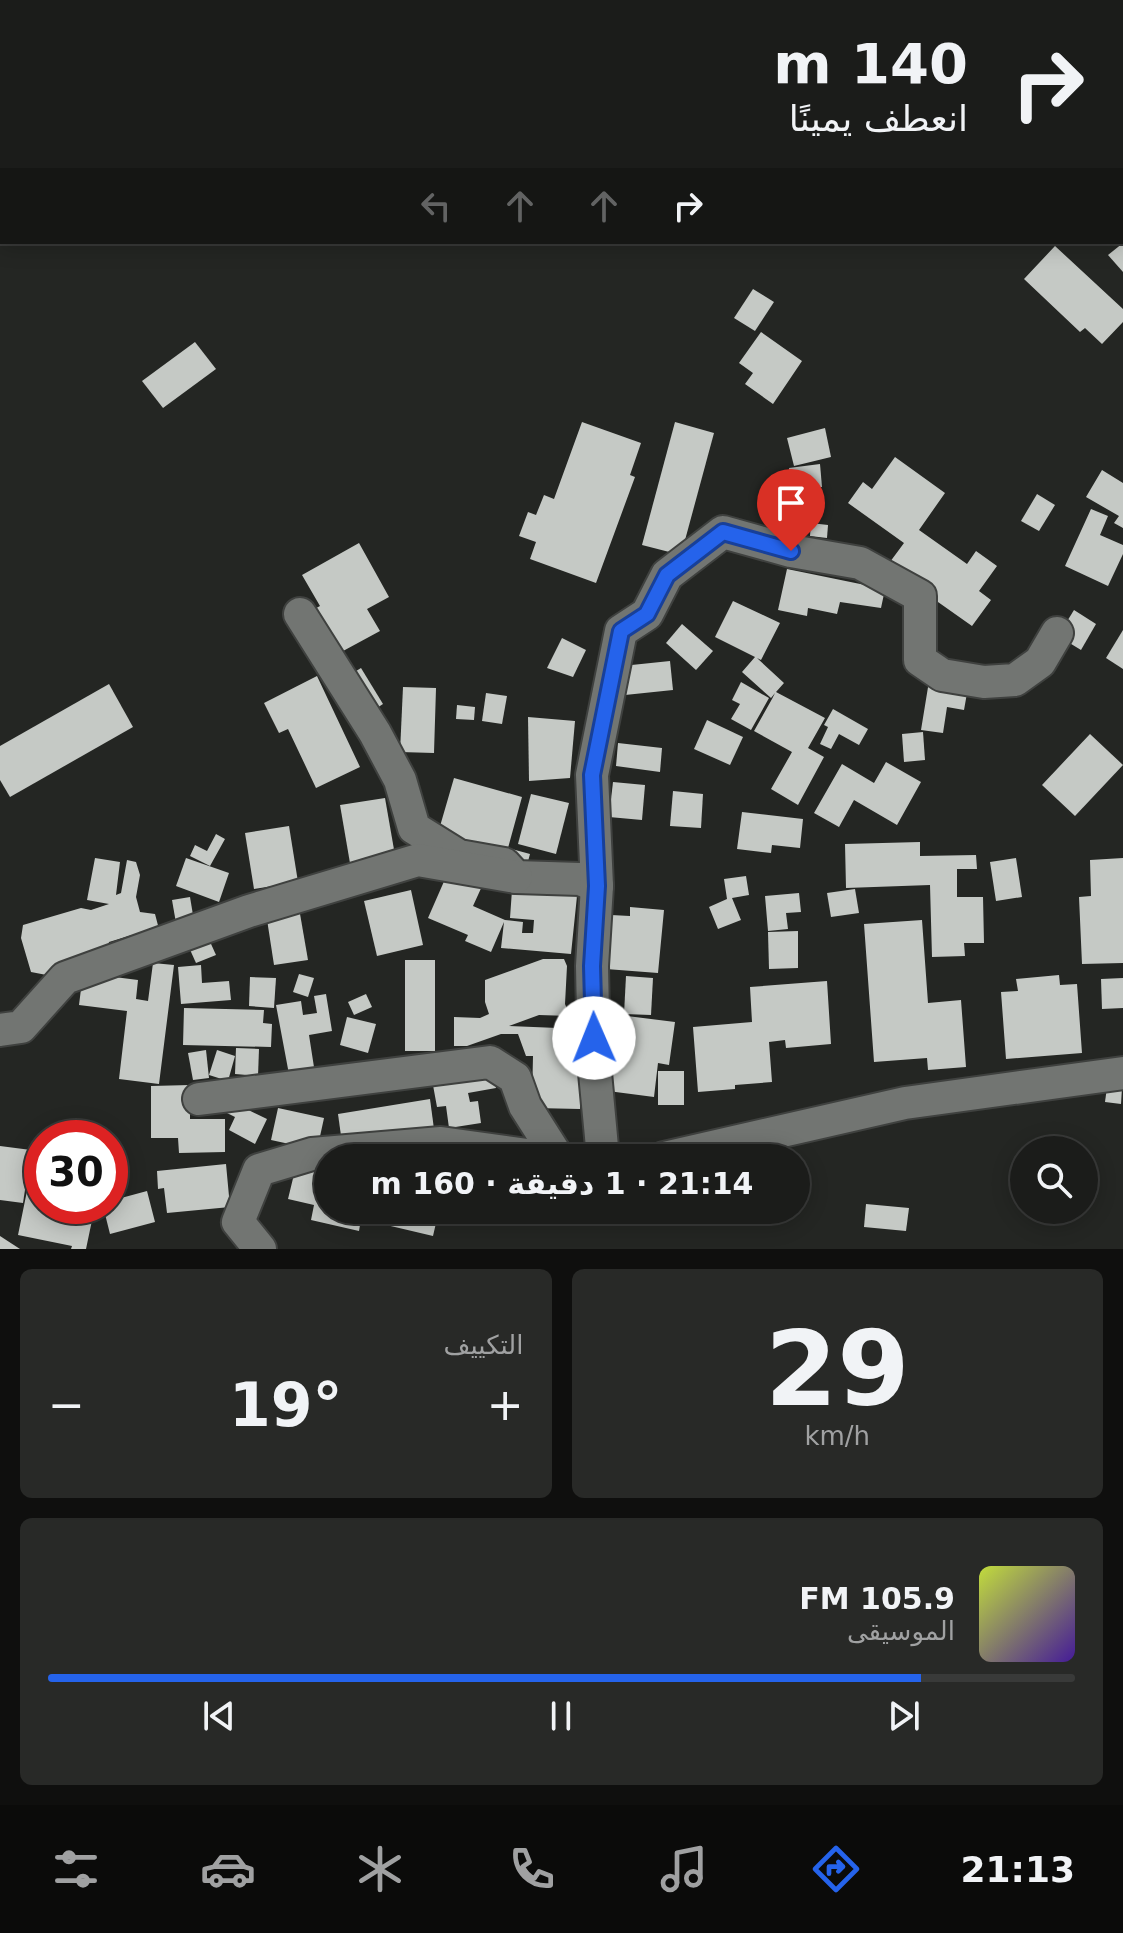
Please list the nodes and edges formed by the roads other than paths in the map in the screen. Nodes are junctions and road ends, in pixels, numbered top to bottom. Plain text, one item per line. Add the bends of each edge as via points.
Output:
1 (300, 614) dead end
2 (1057, 633) dead end
3 (516, 877) junction
4 (597, 886) junction
5 (0, 1030) edge
6 (1123, 1073) edge
7 (199, 1099) dead end
8 (549, 1144) edge
9 (602, 1144) edge
10 (725, 1144) edge
11 (314, 1154) edge
12 (260, 1249) edge

1 - 3 street via 375,733 400,780 414,828 459,856 504,864
2 - 4 street via 1040,662 1015,680 984,682 942,675 920,660 920,596 860,563 723,532 667,575 647,614 621,631 592,775
3 - 4 street via 580,879
3 - 5 street via 418,860 237,915 65,978 21,1027
4 - 9 street via 592,966
6 - 10 street via 905,1103
7 - 8 street via 490,1062 515,1078
11 - 12 street via 259,1170 238,1222

